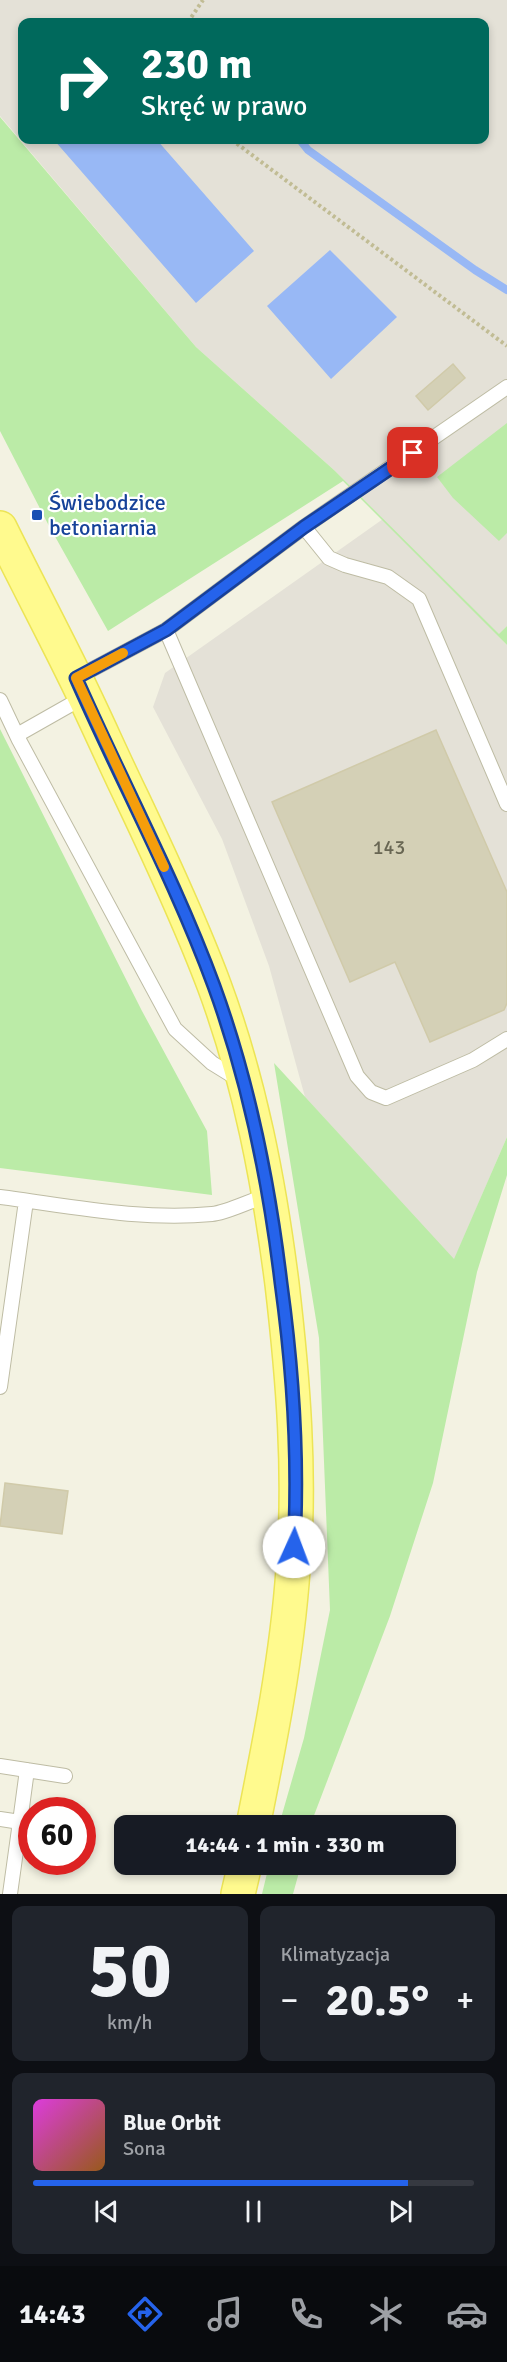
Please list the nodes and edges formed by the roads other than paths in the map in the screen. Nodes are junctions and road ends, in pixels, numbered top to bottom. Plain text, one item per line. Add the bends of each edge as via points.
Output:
1 (507, 387) edge
2 (304, 527) junction
3 (0, 528) edge
4 (166, 630) junction
5 (80, 688) junction
6 (0, 700) edge
7 (16, 735) junction
8 (507, 804) edge
9 (507, 1039) edge
10 (245, 1083) junction
11 (270, 1195) junction
12 (0, 1197) edge
13 (26, 1201) junction
14 (0, 1387) edge
15 (0, 1766) edge
16 (27, 1770) junction
17 (65, 1776) dead end
18 (23, 1797) edge
19 (255, 1815) edge
20 (0, 1819) edge
21 (18, 1822) edge
22 (18, 1836) edge
23 (242, 1875) edge
24 (10, 1894) edge
25 (238, 1894) edge

1 - 2 lane
2 - 4 lane
2 - 8 lane via 329,558 388,577 419,599
3 - 5 main road
4 - 5 lane
4 - 9 lane via 357,1076 371,1092 386,1098 473,1060
5 - 7 lane
5 - 10 main road via 199,948
6 - 7 lane
7 - 10 lane via 175,1029 212,1063
10 - 11 main road
11 - 13 lane via 215,1214 142,1215
11 - 19 main road via 287,1323 296,1524 281,1678
12 - 13 lane
13 - 14 lane
15 - 16 lane
16 - 17 lane
16 - 18 lane
20 - 21 lane
22 - 24 lane
23 - 25 main road

